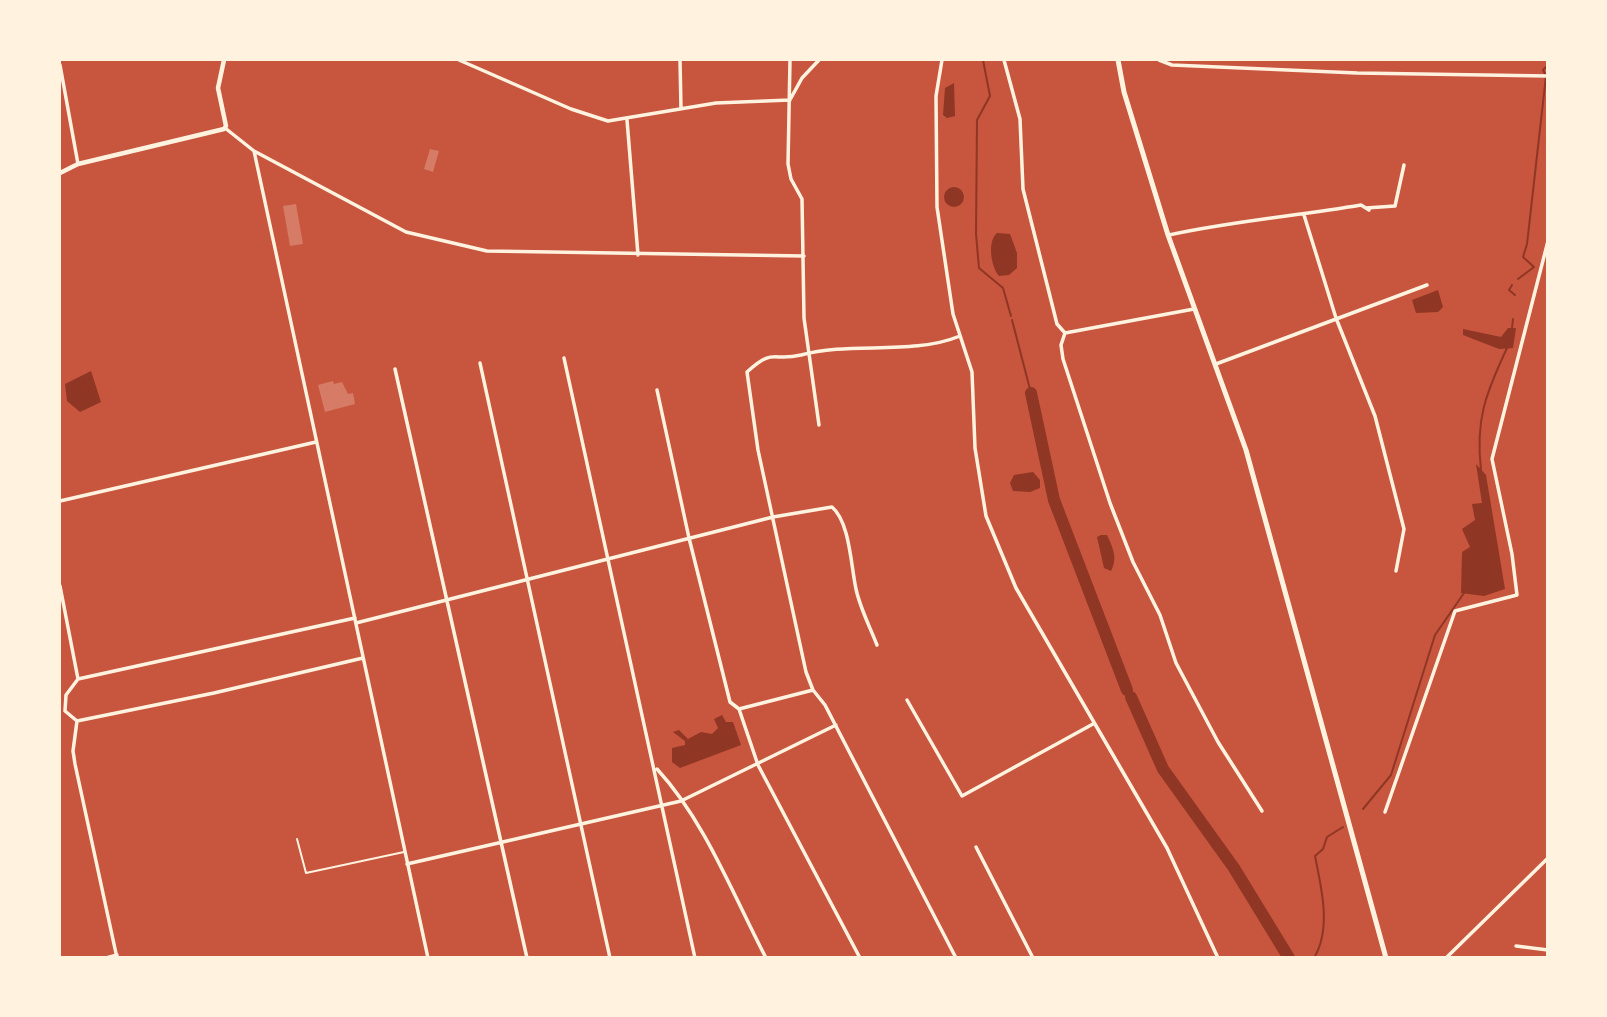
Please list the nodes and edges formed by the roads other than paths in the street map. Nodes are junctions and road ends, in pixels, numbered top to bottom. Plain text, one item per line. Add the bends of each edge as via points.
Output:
1 (224, 60) edge
2 (459, 60) edge
3 (680, 60) edge
4 (790, 60) edge
5 (819, 60) edge
6 (942, 60) edge
7 (1004, 60) edge
8 (1118, 60) edge
9 (1159, 60) edge
10 (60, 65) edge
11 (1548, 76) edge
12 (790, 100) junction
13 (681, 109) junction
14 (627, 120) junction
15 (223, 127) junction
16 (254, 151) junction
17 (78, 164) junction
18 (1404, 166) dead end
19 (60, 173) edge
20 (1304, 215) junction
21 (1168, 235) junction
22 (1548, 241) edge
23 (638, 255) junction
24 (804, 256) junction
25 (1427, 285) dead end
26 (1194, 309) junction
27 (1336, 318) junction
28 (1065, 333) junction
29 (960, 336) junction
30 (807, 351) junction
31 (564, 358) dead end
32 (480, 363) dead end
33 (1216, 364) junction
34 (395, 369) dead end
35 (657, 390) dead end
36 (819, 425) dead end
37 (316, 442) junction
38 (60, 501) edge
39 (773, 517) junction
40 (689, 538) junction
41 (609, 558) junction
42 (1396, 571) dead end
43 (526, 580) junction
44 (60, 586) edge
45 (446, 602) junction
46 (356, 620) junction
47 (877, 645) dead end
48 (363, 658) junction
49 (78, 679) junction
50 (813, 691) junction
51 (907, 700) dead end
52 (739, 709) junction
53 (77, 721) junction
54 (1093, 724) junction
55 (836, 725) junction
56 (758, 765) junction
57 (655, 767) junction
58 (681, 801) junction
59 (663, 805) junction
60 (1262, 811) dead end
61 (1385, 812) dead end
62 (579, 823) junction
63 (297, 839) dead end
64 (502, 841) junction
65 (976, 847) dead end
66 (405, 851) junction
67 (1548, 858) edge
68 (407, 864) junction
69 (1516, 946) dead end
70 (1548, 950) edge
71 (117, 956) edge
72 (106, 957) edge
73 (428, 957) edge
74 (527, 957) edge
75 (610, 957) edge
76 (695, 957) edge
77 (765, 957) edge
78 (860, 957) edge
79 (956, 957) edge
80 (1033, 957) edge
81 (1218, 957) edge
82 (1386, 957) edge
83 (1446, 957) edge

1 - 15 street via 218,88
2 - 14 street via 571,109 608,121
3 - 13 street
4 - 12 street
5 - 12 street
6 - 29 street via 936,96 935,180
7 - 28 street via 1020,119 1023,189 1057,324
8 - 21 main road
9 - 11 street via 1172,65 1357,73
10 - 17 street
12 - 13 street
12 - 24 street via 788,164 802,199
13 - 14 street
14 - 23 street
15 - 16 street
15 - 17 street
16 - 23 street via 406,232 486,251
16 - 37 street
17 - 19 street
18 - 20 street via 1395,206 1368,209 1361,205
20 - 21 street
20 - 27 street
21 - 26 main road
22 - 61 street via 1492,459 1517,595 1455,611
23 - 24 street
24 - 30 street
25 - 27 street
26 - 28 street
26 - 33 main road
27 - 33 street
27 - 42 street via 1375,416 1404,529
28 - 60 street via 1063,359 1133,562 1160,615 1175,663
29 - 30 street via 938,345
29 - 54 street via 972,372 975,448 986,516 1016,588
30 - 36 street
30 - 39 street via 763,357 747,372
31 - 41 street
32 - 43 street
33 - 82 main road via 1246,450
34 - 45 street
35 - 40 street
37 - 38 street
37 - 46 street
39 - 40 street
39 - 47 street via 826,506 838,511 856,589
39 - 50 street
40 - 41 street
40 - 52 street via 730,702
41 - 43 street
41 - 57 street
43 - 45 street
43 - 62 street
44 - 49 street
45 - 46 street
45 - 64 street
46 - 48 street
46 - 49 street
48 - 53 street
48 - 66 street
49 - 53 street via 66,695 65,711
50 - 52 street
50 - 55 street
51 - 54 street via 962,796
52 - 56 street
53 - 71 street via 75,764
54 - 81 street via 1167,848
55 - 56 street
55 - 79 street
56 - 58 street
56 - 78 street
57 - 58 street
57 - 59 street
58 - 59 street
58 - 77 street
59 - 62 street
59 - 76 street
62 - 64 street
62 - 75 street
63 - 66 lane via 306,873
64 - 68 street
64 - 74 street
65 - 80 street
66 - 68 street
67 - 83 street
68 - 73 street
69 - 70 street
71 - 72 street

